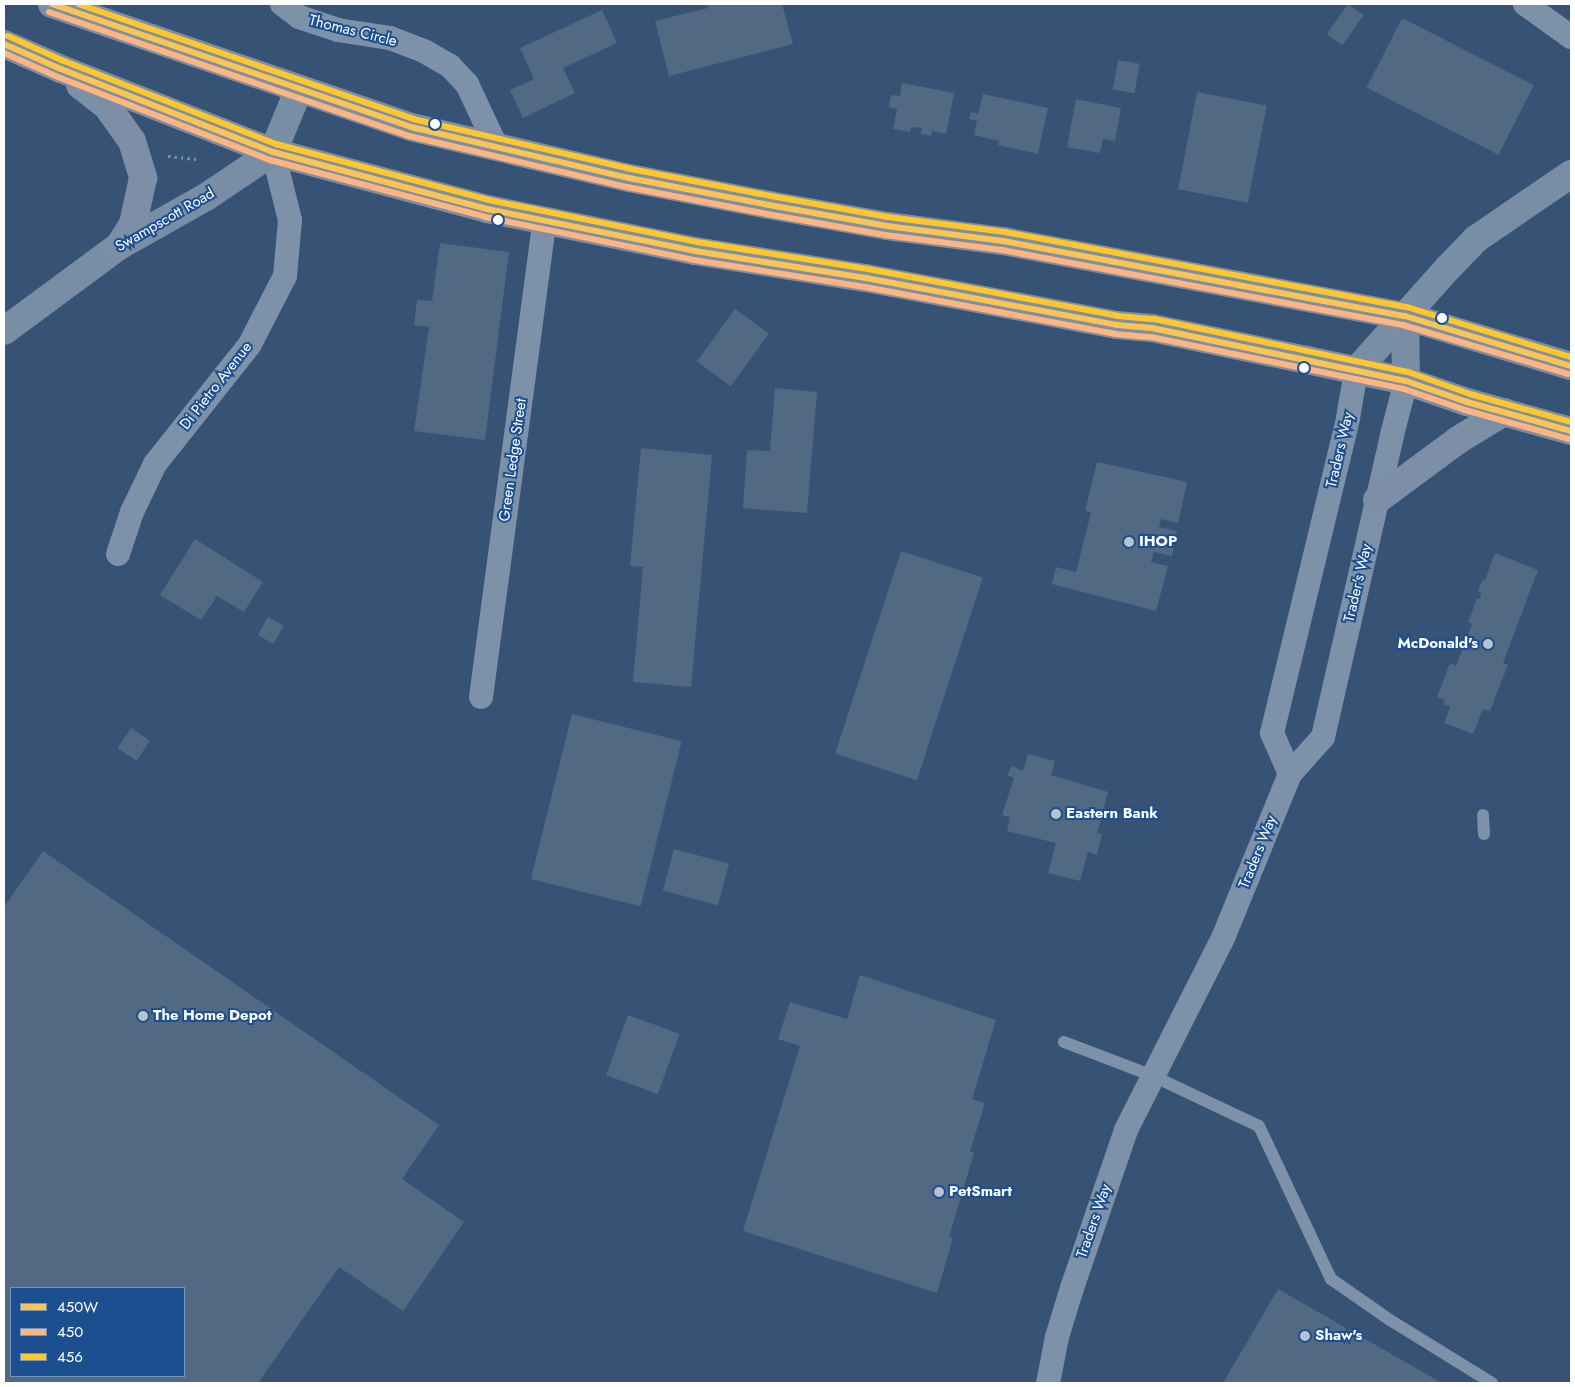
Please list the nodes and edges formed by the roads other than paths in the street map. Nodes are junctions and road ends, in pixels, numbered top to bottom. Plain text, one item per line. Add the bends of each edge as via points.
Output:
1 (52, 4) edge
2 (282, 4) edge
3 (1525, 4) edge
4 (1571, 37) edge
5 (4, 44) edge
6 (61, 70) junction
7 (299, 89) junction
8 (496, 146) junction
9 (273, 152) junction
10 (1571, 174) edge
11 (544, 222) junction
12 (119, 246) junction
13 (1405, 316) junction
14 (4, 331) edge
15 (1571, 366) edge
16 (1356, 371) junction
17 (1406, 381) junction
18 (1504, 412) junction
19 (1571, 431) edge
20 (1377, 500) junction
21 (118, 554) dead end
22 (481, 697) dead end
23 (1290, 774) junction
24 (1483, 815) dead end
25 (1484, 834) dead end
26 (1064, 1042) dead end
27 (1153, 1076) junction
28 (1048, 1383) edge
29 (1492, 1383) edge

1 - 7 main road
2 - 8 street, Thomas Circle via 299,17 338,30 390,38 424,51 450,66 467,84
3 - 4 street
5 - 6 main road
6 - 9 main road
6 - 12 main road via 107,106 132,142 143,178 133,224
7 - 8 main road via 411,127
7 - 9 street
8 - 13 main road via 629,178 769,205 887,226 1003,240
9 - 11 main road via 420,193
9 - 12 street, Swampscott Road via 206,197
9 - 21 street, Di Pietro Avenue via 290,220 285,276 250,344 155,464 132,512
10 - 13 street via 1476,240
11 - 16 main road via 1117,325 1152,328
11 - 22 street, Green Ledge Street
12 - 14 street, Swampscott Road
13 - 15 main road
13 - 16 street
13 - 17 street
16 - 17 main road
16 - 23 street, Traders Way via 1348,418 1272,733
17 - 18 main road
17 - 20 street, Trader's Way
18 - 19 main road
18 - 20 main road via 1458,440
20 - 23 street, Trader's Way via 1323,738
23 - 27 street, Traders Way via 1223,938
24 - 25 lane
26 - 27 lane
27 - 28 street, Traders Way via 1126,1130 1092,1227 1057,1337
27 - 29 lane via 1259,1126 1332,1279 1390,1320

